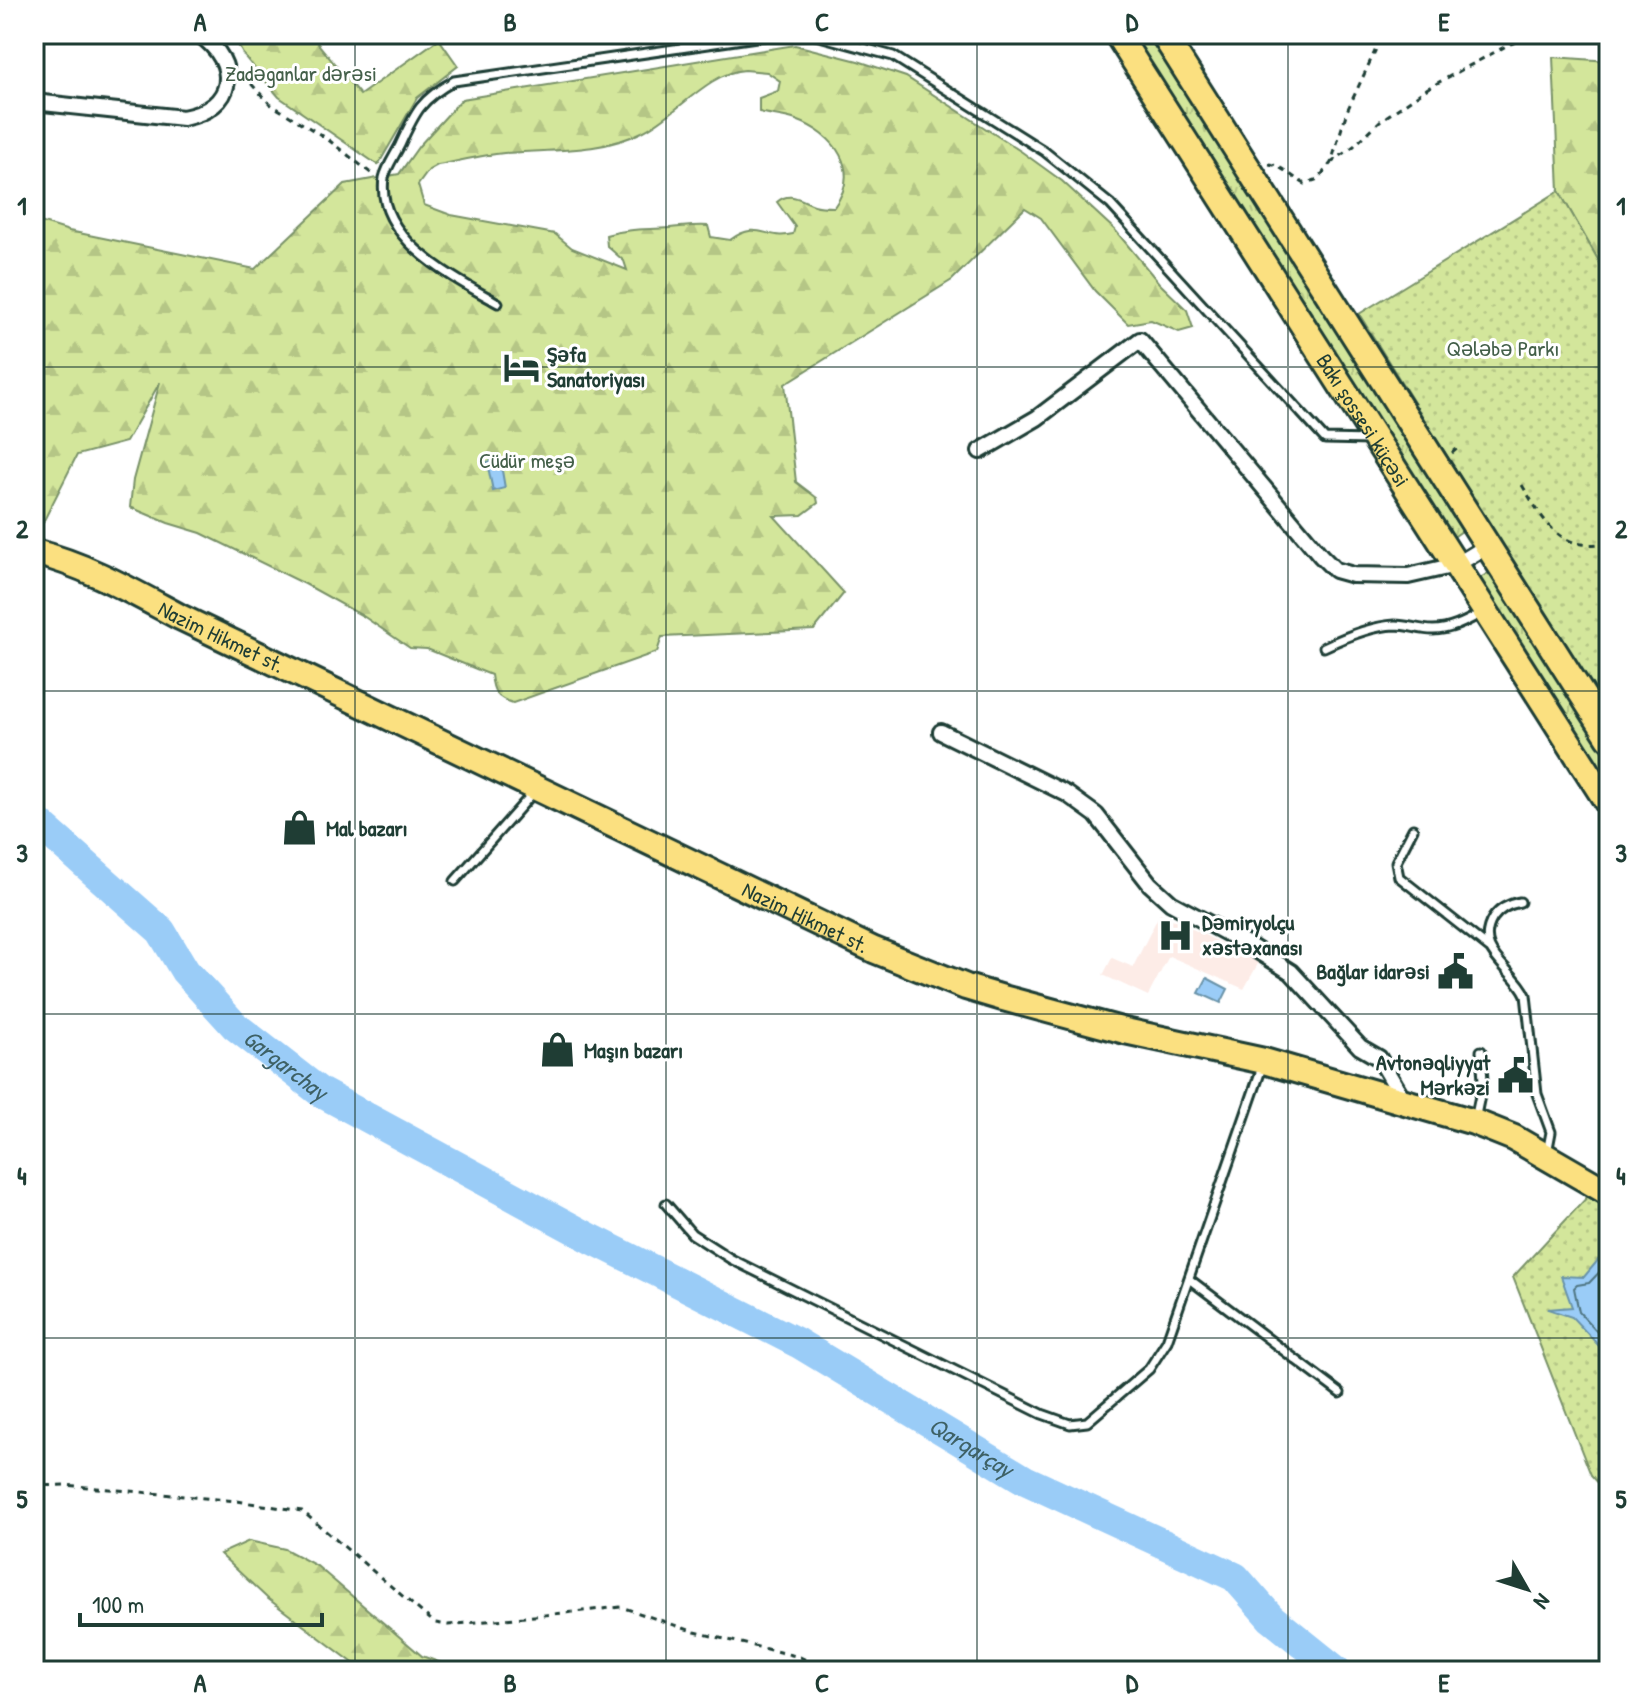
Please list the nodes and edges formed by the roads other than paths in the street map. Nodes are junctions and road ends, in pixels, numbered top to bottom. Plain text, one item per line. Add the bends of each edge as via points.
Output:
1 (199, 34) edge
2 (777, 34) edge
3 (812, 34) edge
4 (1117, 34) edge
5 (1163, 34) edge
6 (34, 102) edge
7 (498, 303) dead end
8 (1376, 440) junction
9 (980, 451) dead end
10 (1487, 546) junction
11 (34, 552) edge
12 (1456, 565) junction
13 (1485, 611) junction
14 (1324, 647) dead end
15 (941, 732) dead end
16 (1609, 737) edge
17 (537, 788) junction
18 (1608, 803) edge
19 (1413, 829) dead end
20 (455, 881) dead end
21 (1520, 902) dead end
22 (1489, 948) junction
23 (1481, 1051) dead end
24 (1264, 1061) junction
25 (1406, 1103) junction
26 (1474, 1122) junction
27 (1547, 1155) junction
28 (1609, 1193) edge
29 (666, 1204) dead end
30 (1189, 1279) junction
31 (1340, 1393) dead end

1 - 6 street via 225,59 229,76 219,102 202,114 183,118
2 - 7 lane via 454,81 417,108 384,177 385,204 421,255
3 - 8 lane via 893,56 1044,151 1110,204 1325,439
4 - 8 main road, Bakı şossesi küçəsi
5 - 10 main road, Bakı şossesi küçəsi
8 - 12 main road, Bakı şossesi küçəsi
9 - 12 street via 1037,418 1140,340 1335,570 1384,577
10 - 12 street
10 - 16 main road, Bakı şossesi küçəsi
11 - 17 main road, Nazim Hikmet st. via 103,576
12 - 13 main road, Bakı şossesi küçəsi
13 - 14 lane via 1457,625 1434,630 1382,627
13 - 18 main road, Bakı şossesi küçəsi
15 - 25 street via 1067,794 1096,815 1171,903 1291,972 1360,1047 1379,1058
17 - 20 lane
17 - 24 main road, Nazim Hikmet st. via 874,950 966,987 1125,1031
19 - 22 lane via 1396,862 1399,877
21 - 22 lane via 1503,908 1491,922
22 - 27 lane via 1526,995 1537,1094 1551,1132
23 - 26 lane via 1483,1081
24 - 25 main road, Nazim Hikmet st.
24 - 30 lane
25 - 26 main road, Nazim Hikmet st.
26 - 27 main road, Nazim Hikmet st.
27 - 28 main road, Nazim Hikmet st.
29 - 30 lane via 692,1234 731,1259 1070,1424 1087,1422 1149,1369 1167,1341
30 - 31 lane

